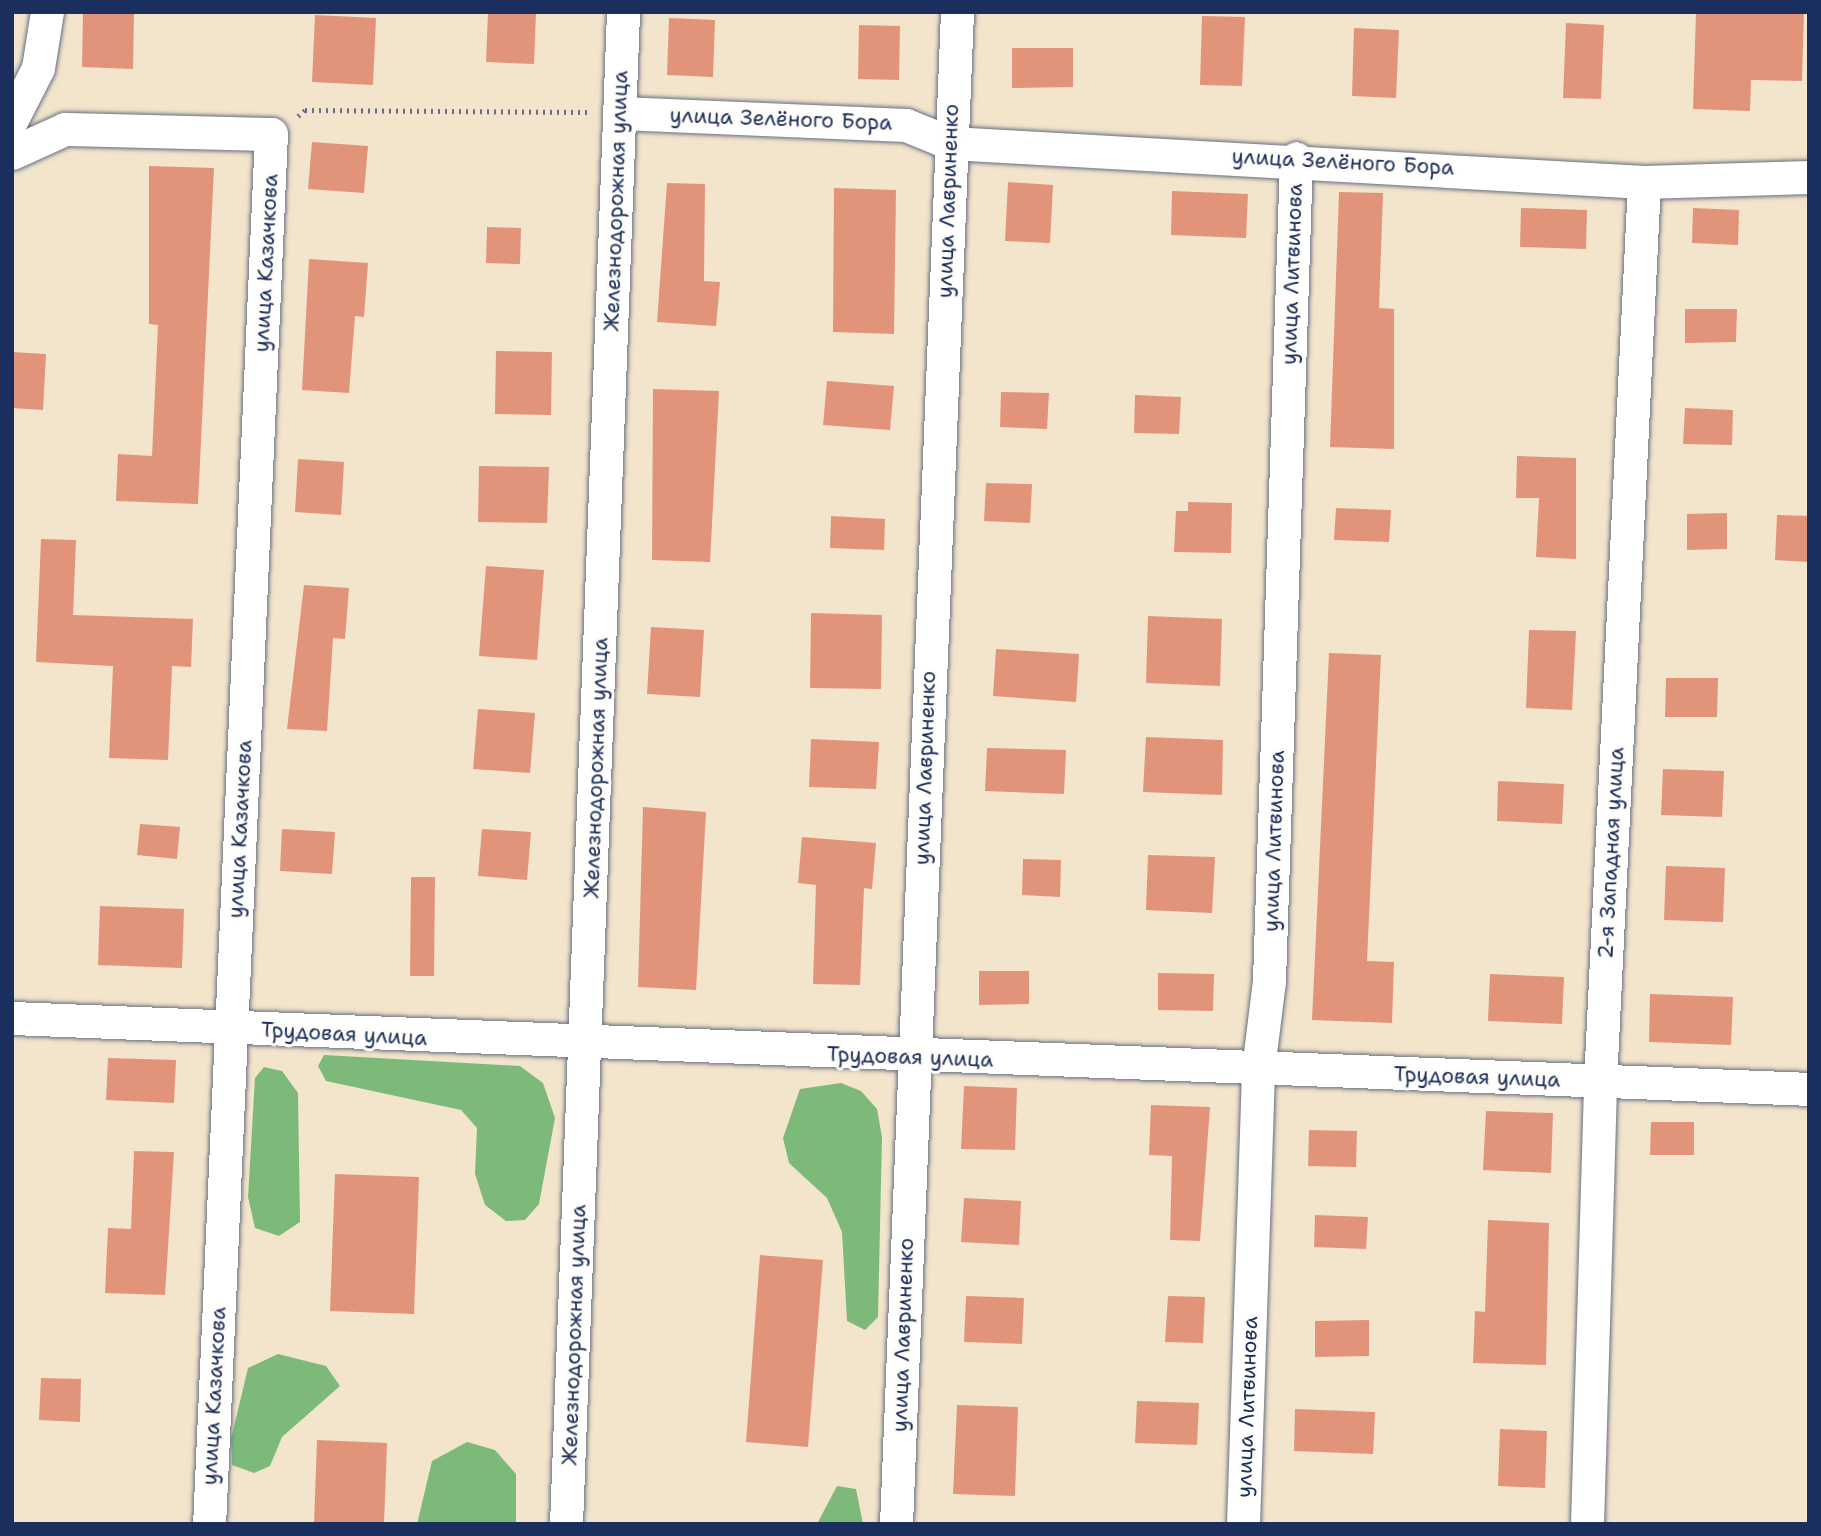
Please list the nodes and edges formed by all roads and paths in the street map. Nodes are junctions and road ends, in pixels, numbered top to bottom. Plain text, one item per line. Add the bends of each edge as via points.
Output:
1 (47, 12) edge
2 (623, 12) edge
3 (957, 12) edge
4 (620, 113) junction
5 (12, 119) edge
6 (271, 134) junction
7 (950, 143) junction
8 (12, 153) edge
9 (1296, 158) junction
10 (1809, 177) edge
11 (1644, 182) junction
12 (12, 1018) edge
13 (230, 1028) junction
14 (586, 1045) junction
15 (914, 1057) junction
16 (1258, 1069) junction
17 (1600, 1082) junction
18 (1809, 1089) edge
19 (209, 1524) edge
20 (566, 1524) edge
21 (896, 1524) edge
22 (1243, 1524) edge
23 (1587, 1524) edge

1 - 5 street via 38,68
2 - 4 street, Железнодорожная улица
3 - 7 street, улица Лавриненко
4 - 6 path via 305,110
4 - 7 street, улица Зелёного Бора via 906,125
4 - 14 street, Железнодорожная улица
6 - 8 street via 65,129
6 - 13 street, улица Казачкова
7 - 9 street, улица Зелёного Бора
7 - 15 street, улица Лавриненко
9 - 11 street, улица Зелёного Бора
9 - 16 street, улица Литвинова via 1269,981
10 - 11 street, улица Зелёного Бора
11 - 17 street, 2-я Западная улица
12 - 13 street, Трудовая улица
13 - 14 street, Трудовая улица
13 - 19 street, улица Казачкова
14 - 15 street, Трудовая улица
14 - 20 street, Железнодорожная улица
15 - 16 street, Трудовая улица
15 - 21 street, улица Лавриненко
16 - 17 street, Трудовая улица
16 - 22 street, улица Литвинова
17 - 18 street, Трудовая улица
17 - 23 street, 2-я Западная улица

